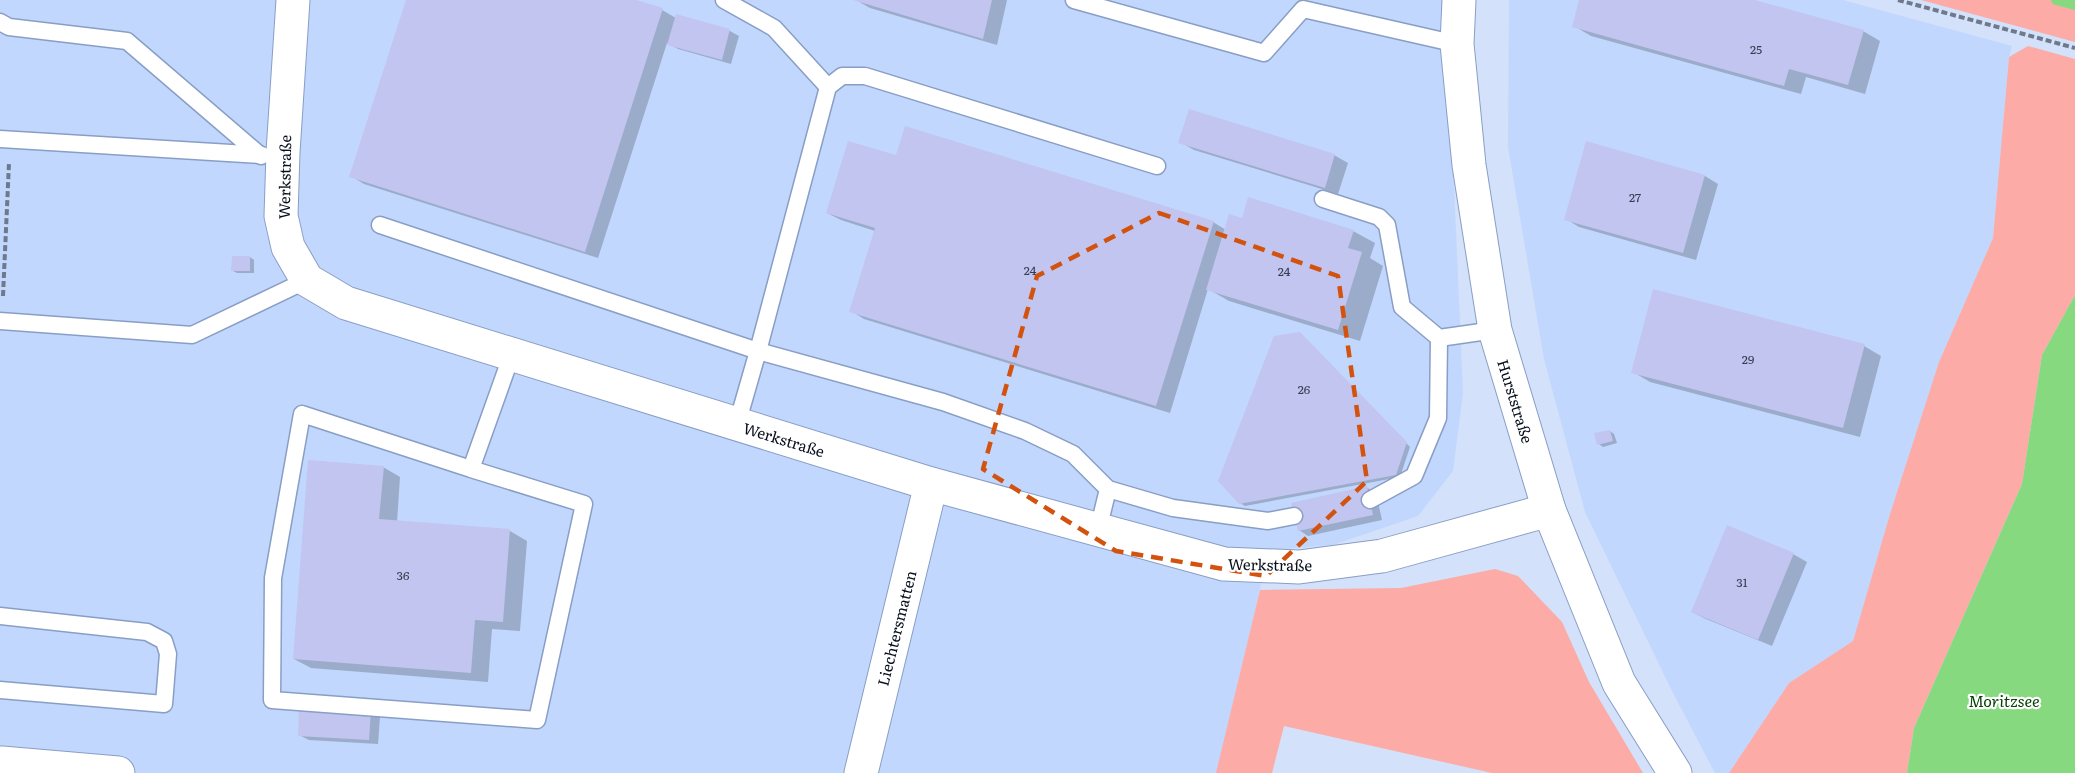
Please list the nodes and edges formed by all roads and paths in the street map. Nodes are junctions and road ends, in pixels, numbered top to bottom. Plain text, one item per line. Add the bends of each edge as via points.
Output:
1 (293, 0) edge
2 (724, 0) edge
3 (1074, 0) edge
4 (1459, 0) edge
5 (1898, 0) edge
6 (1304, 4) edge
7 (0, 22) edge
8 (1457, 44) junction
9 (2075, 48) edge
10 (828, 87) junction
11 (5, 140) edge
12 (272, 154) junction
13 (1157, 166) dead end
14 (1323, 199) dead end
15 (380, 225) dead end
16 (307, 280) junction
17 (1, 321) edge
18 (1495, 330) junction
19 (1439, 338) junction
20 (758, 351) junction
21 (512, 354) junction
22 (737, 424) junction
23 (471, 469) junction
24 (931, 484) junction
25 (1108, 489) junction
26 (1370, 500) dead end
27 (1549, 510) junction
28 (1294, 516) dead end
29 (1098, 530) junction
30 (0, 616) edge
31 (0, 690) edge
32 (1, 763) edge
33 (118, 773) edge
34 (861, 773) edge
35 (1675, 773) edge

1 - 12 street, Werkstraße
2 - 10 lane via 774,28
3 - 6 lane via 1264,53
4 - 8 street, Hurststraße
5 - 9 path
6 - 8 lane
7 - 12 lane via 9,27 127,41
8 - 18 street, Hurststraße via 1469,165
10 - 13 lane via 842,76 866,76
10 - 20 lane
11 - 12 lane
11 - 17 path
12 - 16 street, Werkstraße via 288,247
14 - 19 lane via 1379,217 1387,225 1402,307
15 - 20 lane
16 - 17 lane via 192,335
16 - 21 street, Werkstraße via 346,303
18 - 19 lane
18 - 27 street, Hurststraße
19 - 26 lane via 1438,418 1414,476
20 - 22 lane
20 - 25 lane via 943,402 1025,432 1073,454
21 - 22 street, Werkstraße
21 - 23 lane
22 - 24 street, Werkstraße
23 - 23 lane via 302,414 273,578 272,700 537,720 584,504
24 - 29 street, Werkstraße
24 - 34 street, Liechtersmatten
25 - 28 lane via 1173,508 1268,521
25 - 29 lane
27 - 29 street, Werkstraße via 1382,556 1299,567 1224,564
27 - 35 street, Hurststraße via 1619,683
30 - 31 lane via 147,632 164,641 168,654 164,704
32 - 33 street

